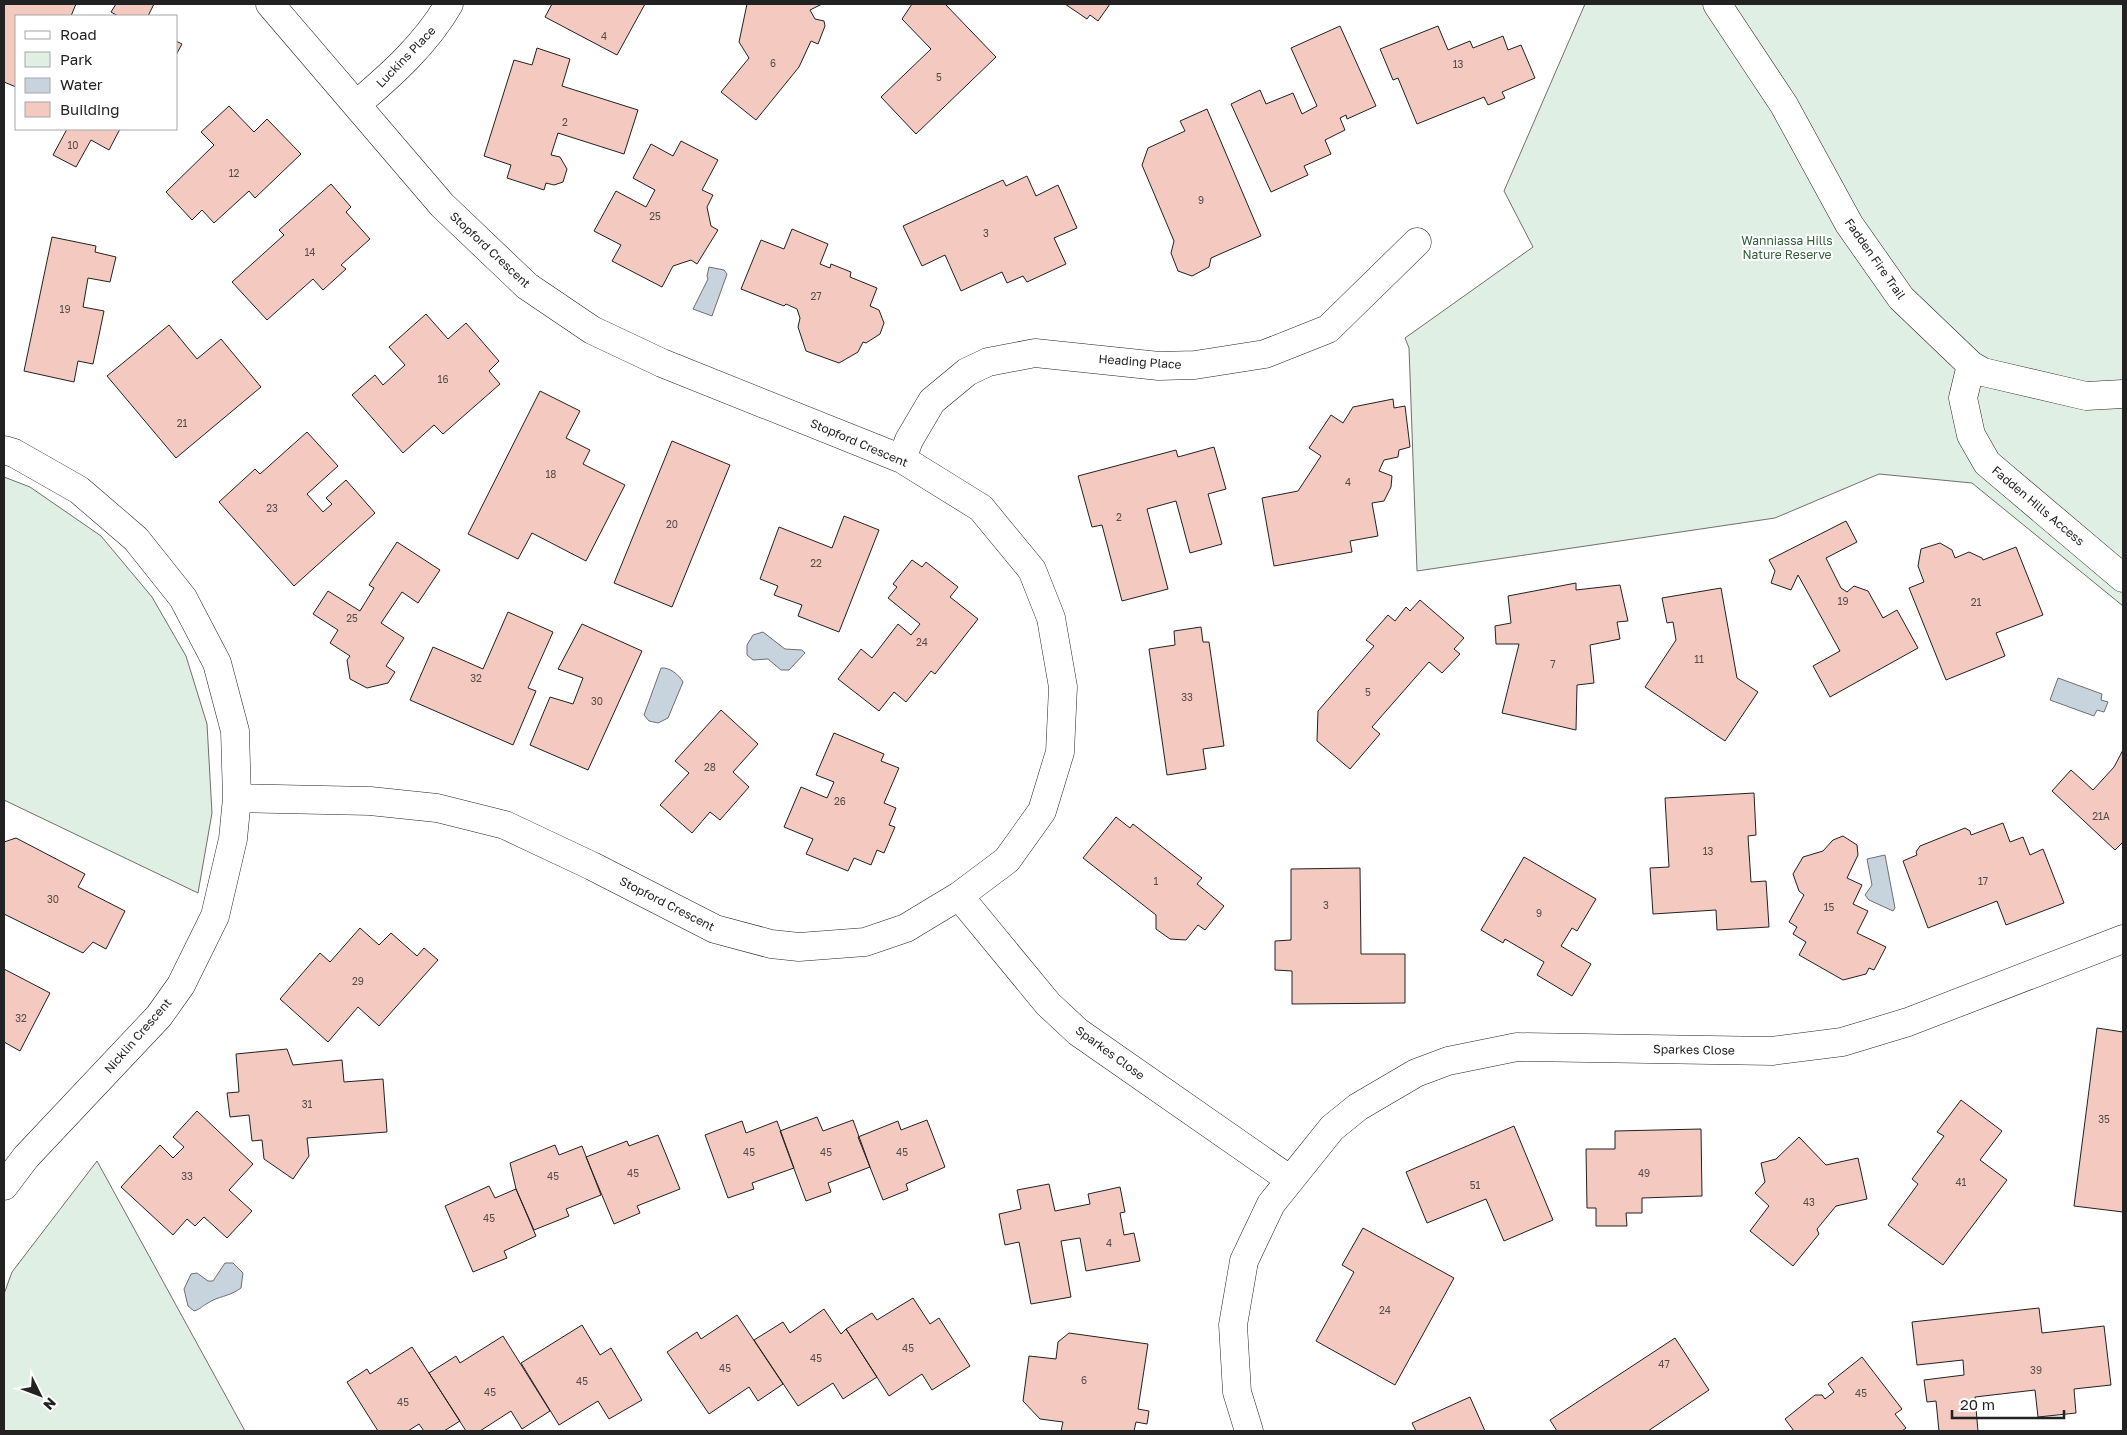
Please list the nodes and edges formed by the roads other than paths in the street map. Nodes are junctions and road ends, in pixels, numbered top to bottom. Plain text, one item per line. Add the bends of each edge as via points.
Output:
1 (270, 4) edge
2 (449, 4) edge
3 (1717, 4) edge
4 (357, 104) junction
5 (1417, 242) dead end
6 (1971, 365) junction
7 (2123, 394) edge
8 (4, 450) edge
9 (902, 459) junction
10 (2123, 578) edge
11 (237, 798) junction
12 (959, 896) junction
13 (2123, 939) edge
14 (1289, 1179) junction
15 (4, 1186) edge
16 (1249, 1431) edge

1 - 4 street, Stopford Crescent
2 - 4 street, Luckins Place via 436,27 390,76
3 - 6 street, Fadden Fire Trail via 1784,105 1854,232 1901,298
4 - 9 street, Stopford Crescent via 442,205 480,242 527,286 592,330 662,363
5 - 9 street, Heading Place via 1328,329 1265,354 1195,366 1159,366 1036,353 988,362 967,372 932,401 909,440
6 - 7 street, Fadden Fire Trail via 1983,372 2086,396
6 - 10 street, Fadden Hills Access via 1963,398 1970,435 1987,463
8 - 11 street, Nicklin Crescent via 79,490 136,539 183,598 217,663 235,731
9 - 12 street, Stopford Crescent via 981,508 1032,570 1052,618 1062,687 1060,752 1042,811 1007,860
11 - 12 street, Stopford Crescent via 370,801 437,808 505,825 716,929 771,944 799,947 865,942 906,928
11 - 15 street, Nicklin Crescent via 233,839 215,916 181,985 159,1016 26,1157
12 - 14 street, Sparkes Close via 1048,1004 1078,1032
13 - 14 street, Sparkes Close via 1908,1022 1842,1042 1772,1051 1517,1047 1448,1061 1416,1073 1358,1107 1332,1128
14 - 16 street, Sparkes Close via 1271,1204 1244,1261 1233,1324 1237,1392

